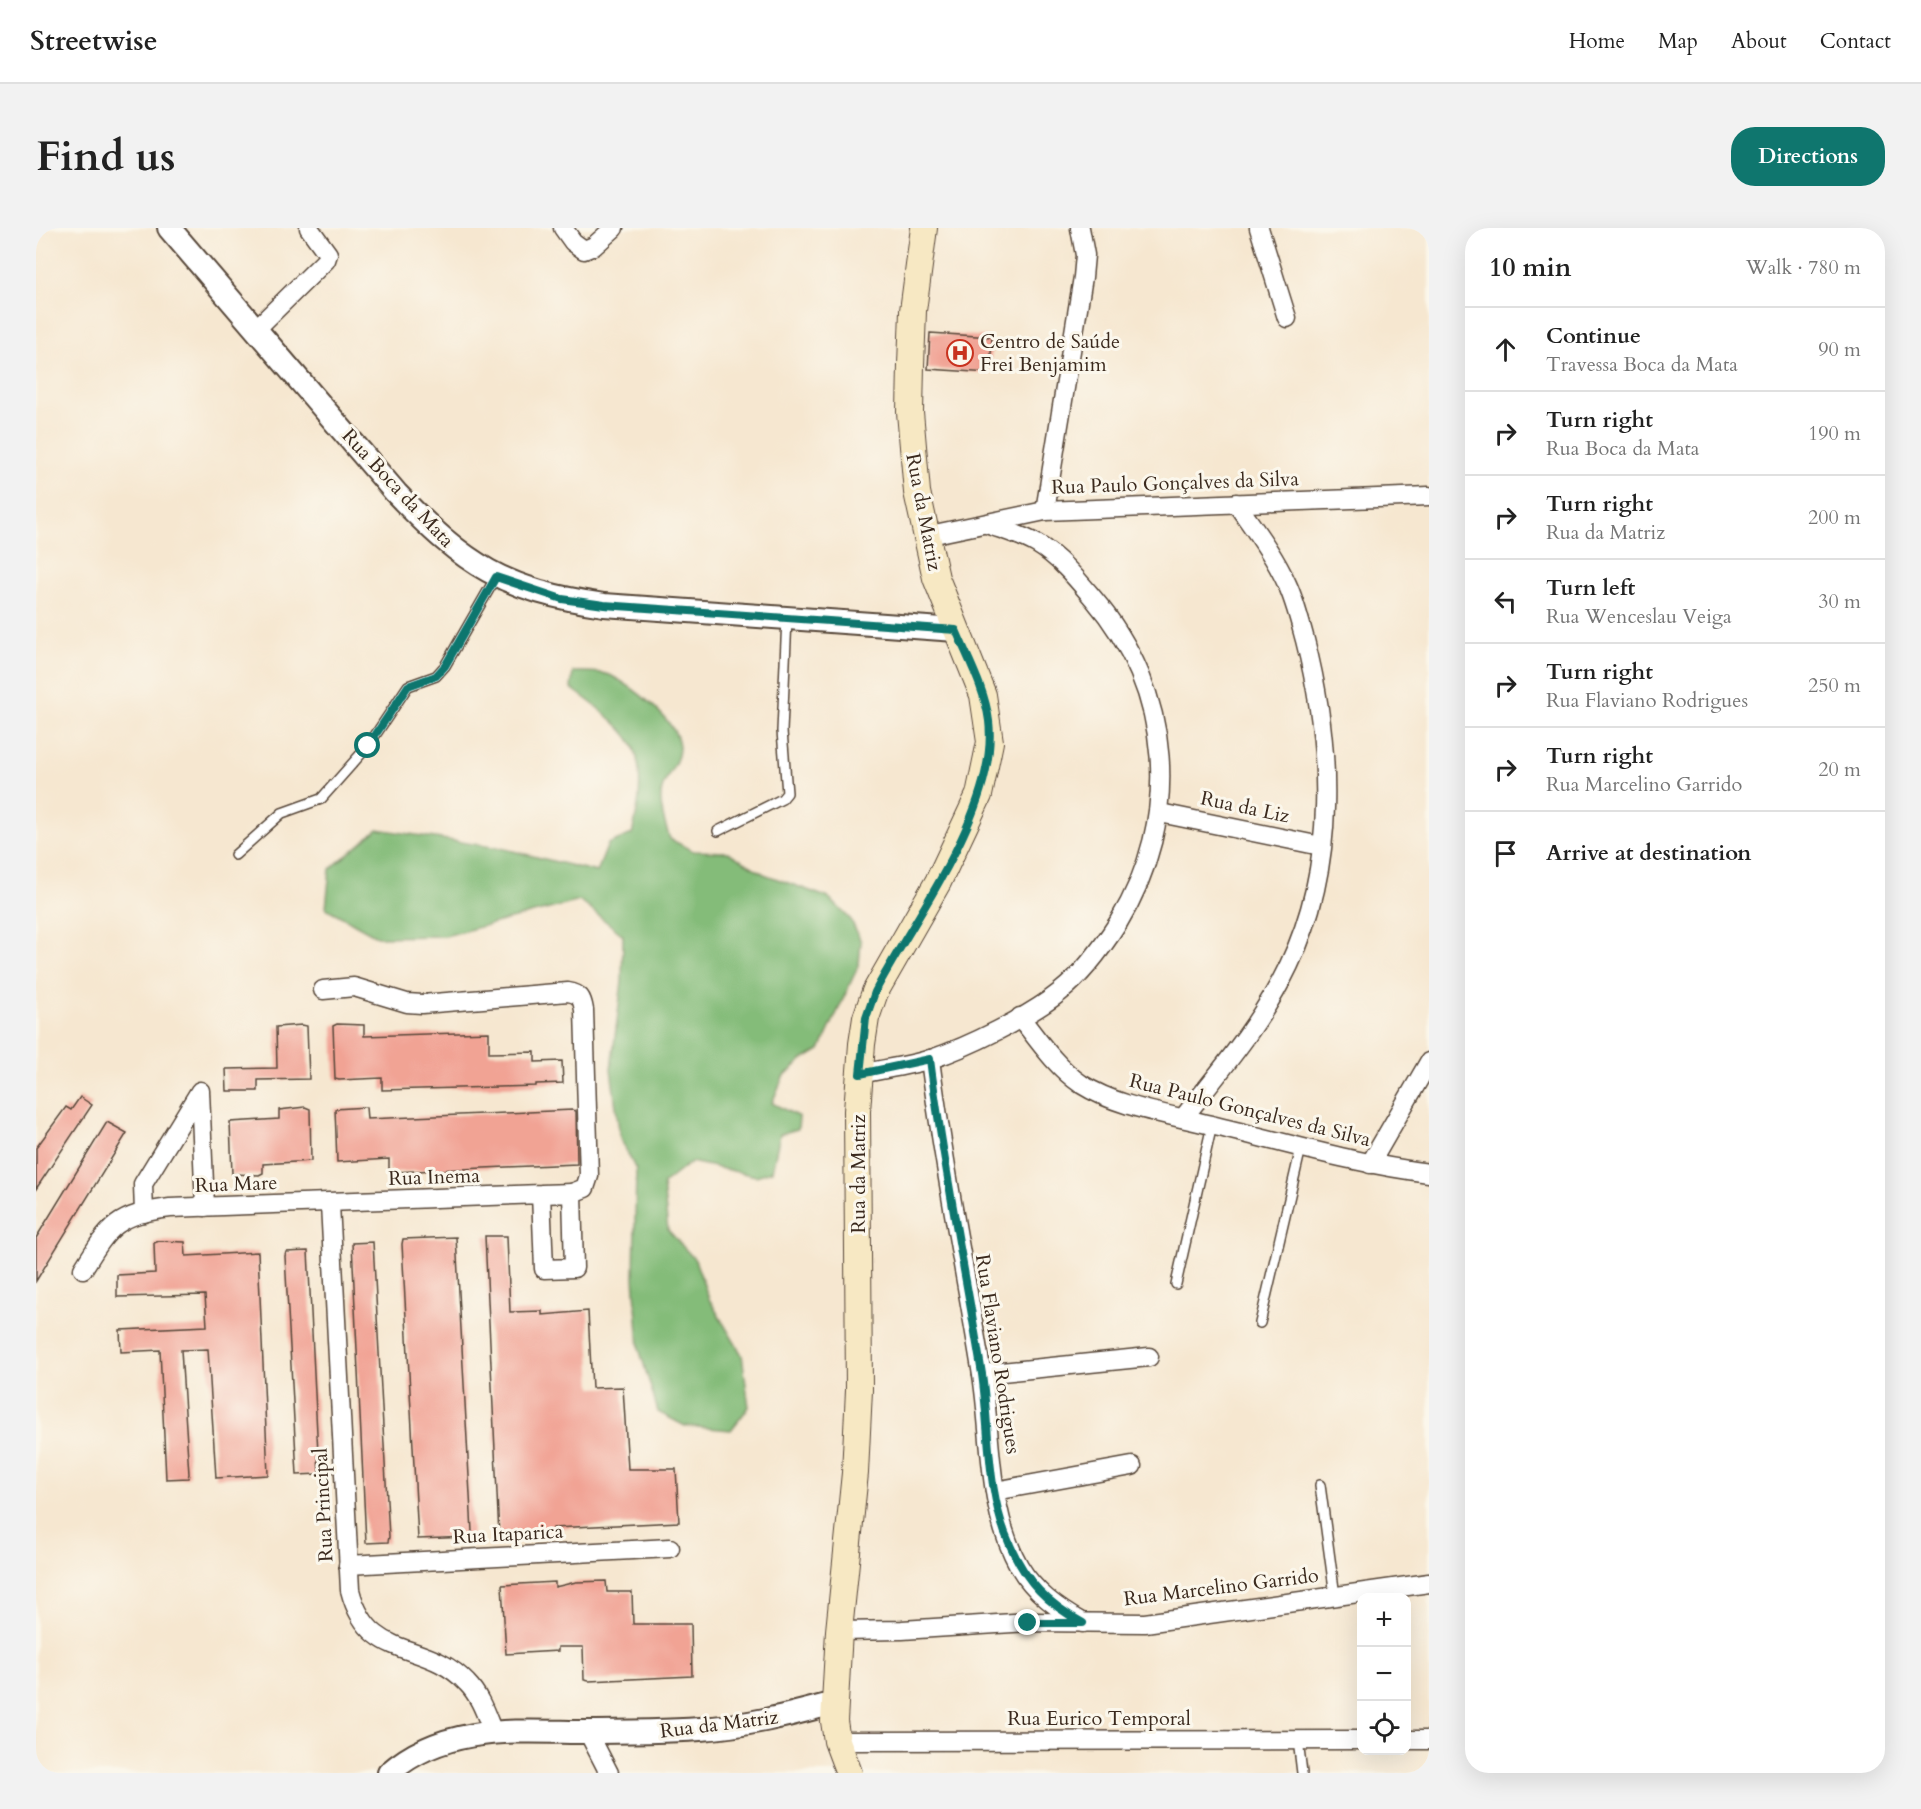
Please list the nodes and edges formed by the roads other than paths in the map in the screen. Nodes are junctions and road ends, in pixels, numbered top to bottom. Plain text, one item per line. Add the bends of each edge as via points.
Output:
1 (169, 228) edge
2 (309, 228) edge
3 (562, 228) edge
4 (614, 228) edge
5 (924, 228) edge
6 (1080, 228) edge
7 (1259, 228) edge
8 (1287, 318) dead end
9 (255, 330) junction
10 (1427, 500) edge
11 (1236, 503) junction
12 (1046, 511) junction
13 (987, 524) junction
14 (925, 536) junction
15 (496, 577) junction
16 (787, 616) junction
17 (956, 630) junction
18 (1160, 813) junction
19 (718, 831) dead end
20 (1321, 846) junction
21 (235, 855) dead end
22 (323, 990) dead end
23 (1020, 1017) junction
24 (930, 1059) junction
25 (1429, 1062) edge
26 (860, 1074) junction
27 (1183, 1118) junction
28 (1212, 1125) junction
29 (1301, 1148) junction
30 (1370, 1164) junction
31 (1429, 1173) edge
32 (572, 1193) junction
33 (541, 1194) junction
34 (330, 1203) junction
35 (204, 1207) junction
36 (144, 1213) junction
37 (83, 1269) dead end
38 (1176, 1284) dead end
39 (1260, 1323) dead end
40 (1149, 1356) dead end
41 (982, 1374) junction
42 (1132, 1466) dead end
43 (1320, 1485) dead end
44 (995, 1491) junction
45 (670, 1548) dead end
46 (348, 1565) junction
47 (1429, 1583) edge
48 (1335, 1596) junction
49 (1083, 1623) junction
50 (839, 1631) junction
51 (834, 1703) junction
52 (493, 1732) junction
53 (588, 1732) junction
54 (1298, 1740) junction
55 (1357, 1740) edge
56 (1411, 1740) edge
57 (1429, 1740) edge
58 (837, 1741) junction
59 (389, 1773) edge
60 (609, 1773) edge
61 (849, 1773) edge
62 (1302, 1773) edge

1 - 9 street, Rua Boca da Mata
2 - 9 street via 325,248 326,260
3 - 4 street via 584,250
5 - 14 main road, Rua da Matriz via 913,311 910,412 916,492
6 - 12 street via 1085,255 1083,277
7 - 8 street
9 - 15 street, Rua Boca da Mata via 431,530
10 - 11 street, Rua Paulo Gonçalves da Silva
11 - 12 street, Rua Paulo Gonçalves da Silva
11 - 20 street via 1288,584 1310,662 1324,746 1326,783
12 - 13 street, Rua Paulo Gonçalves da Silva
13 - 14 street, Rua Paulo Gonçalves da Silva
13 - 18 street via 1038,545 1058,560 1102,609 1122,639 1139,668 1153,717 1161,781
14 - 17 main road, Rua da Matriz
15 - 16 street, Rua Boca da Mata via 562,599 604,605
15 - 21 lane via 445,666 436,676 408,686 368,746 333,788 321,799 282,813
16 - 17 street, Rua Boca da Mata
16 - 19 lane via 782,731 787,793
17 - 26 main road, Rua da Matriz via 983,695 990,742 987,766 962,834 875,992 866,1018
18 - 20 street, Rua da Liz
18 - 23 street via 1133,898 1109,936 1085,969 1059,993
20 - 27 street via 1304,930 1289,965 1243,1044
22 - 32 street via 354,987 422,1004 577,994 584,1010 589,1176 585,1188
23 - 24 street
23 - 27 street, Rua Paulo Gonçalves da Silva via 1064,1070 1082,1085 1114,1099
24 - 26 street
24 - 41 street, Rua Flaviano Rodrigues
25 - 30 street
26 - 50 main road, Rua da Matriz via 859,1390
27 - 28 street, Rua Paulo Gonçalves da Silva
28 - 29 street, Rua Paulo Gonçalves da Silva
28 - 38 lane
29 - 30 street, Rua Paulo Gonçalves da Silva
29 - 39 lane
30 - 31 street, Rua Paulo Gonçalves da Silva
32 - 33 street, Rua Inema
32 - 33 street via 574,1268 544,1269
33 - 34 street, Rua Inema
34 - 35 street, Rua Mare
34 - 46 street, Rua Principal
35 - 36 street, Rua Mare
35 - 36 street via 200,1090 143,1184
36 - 37 street, Rua Mare via 109,1229
40 - 41 street
41 - 44 street, Rua Flaviano Rodrigues
42 - 44 street
43 - 48 lane
44 - 49 street, Rua Flaviano Rodrigues via 1003,1526 1020,1567 1055,1608
45 - 46 street, Rua Itaparica
46 - 52 street, Rua Principal via 354,1608 365,1626 378,1638 453,1670 479,1700
47 - 48 street, Rua Marcelino Garrido
48 - 49 street, Rua Marcelino Garrido via 1145,1623
49 - 50 street, Rua Marcelino Garrido
50 - 51 main road, Rua da Matriz
51 - 53 street, Rua da Matriz via 740,1725
51 - 58 main road
52 - 53 street, Rua da Matriz
52 - 59 street, Rua da Matriz via 460,1736 429,1746
53 - 60 street
54 - 55 street, Rua Eurico Temporal
54 - 58 street, Rua Eurico Temporal
54 - 62 lane
56 - 57 street
58 - 61 main road

